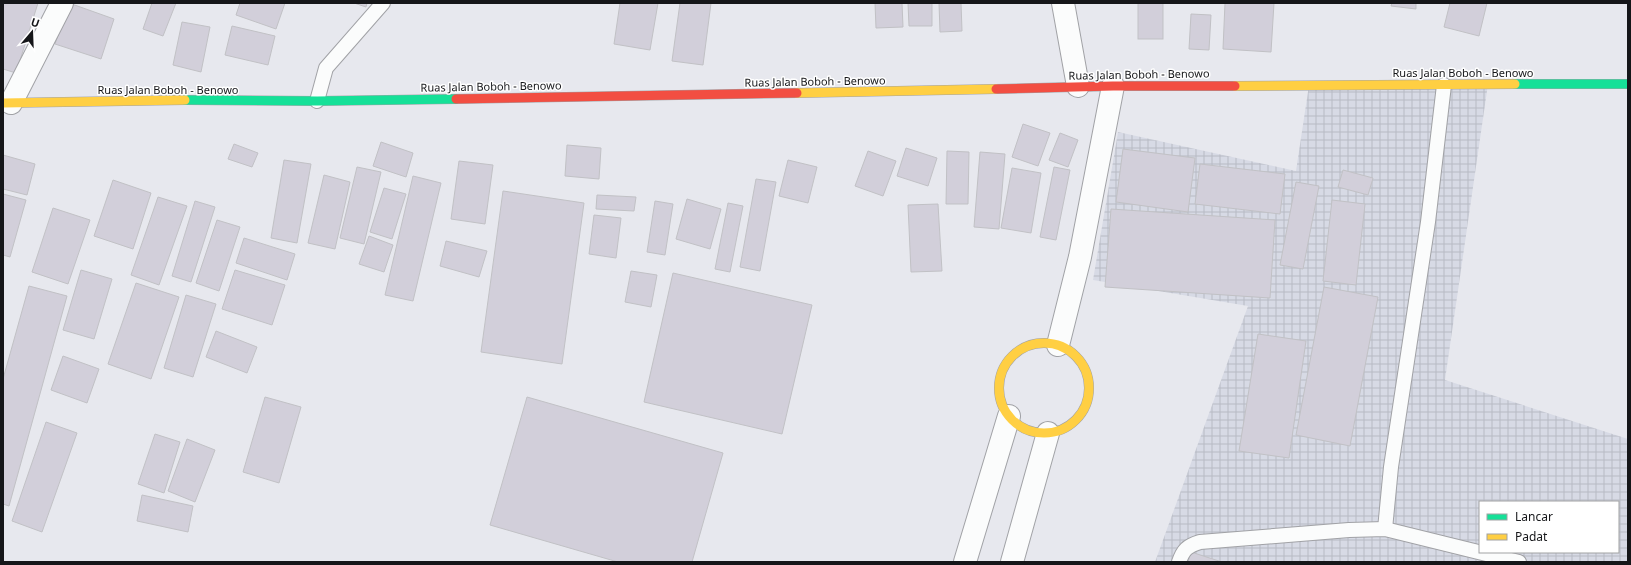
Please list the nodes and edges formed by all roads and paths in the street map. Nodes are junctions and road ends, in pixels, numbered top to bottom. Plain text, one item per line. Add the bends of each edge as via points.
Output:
1 (62, 3) edge
2 (383, 3) edge
3 (1064, 3) edge
4 (1444, 84) junction
5 (1628, 84) edge
6 (1078, 86) junction
7 (1113, 86) junction
8 (317, 101) junction
9 (7, 103) edge
10 (1058, 345) junction
11 (1009, 416) junction
12 (1048, 433) junction
13 (1385, 529) junction
14 (1479, 552) edge
15 (1482, 553) edge
16 (965, 562) edge
17 (1012, 562) edge
18 (1179, 562) edge
19 (1519, 562) edge

1 - 9 street
2 - 8 lane via 326,68
3 - 6 street
4 - 5 main road, Ruas Jalan Boboh - Benowo
4 - 7 main road, Ruas Jalan Boboh - Benowo
4 - 13 lane via 1428,222 1391,467
6 - 7 main road, Ruas Jalan Boboh - Benowo
6 - 8 main road, Ruas Jalan Boboh - Benowo via 911,92
7 - 10 street via 1080,257
8 - 9 main road, Ruas Jalan Boboh - Benowo via 155,100
10 - 11 main road via 1041,343 1025,347 1012,356 1002,370 999,385 1000,402
10 - 12 main road via 1073,353 1084,368 1089,384 1088,402 1079,418 1070,425
11 - 12 main road via 1020,426 1033,432
11 - 16 street
12 - 17 street
13 - 14 lane
13 - 18 lane via 1200,542 1186,548
15 - 19 lane

